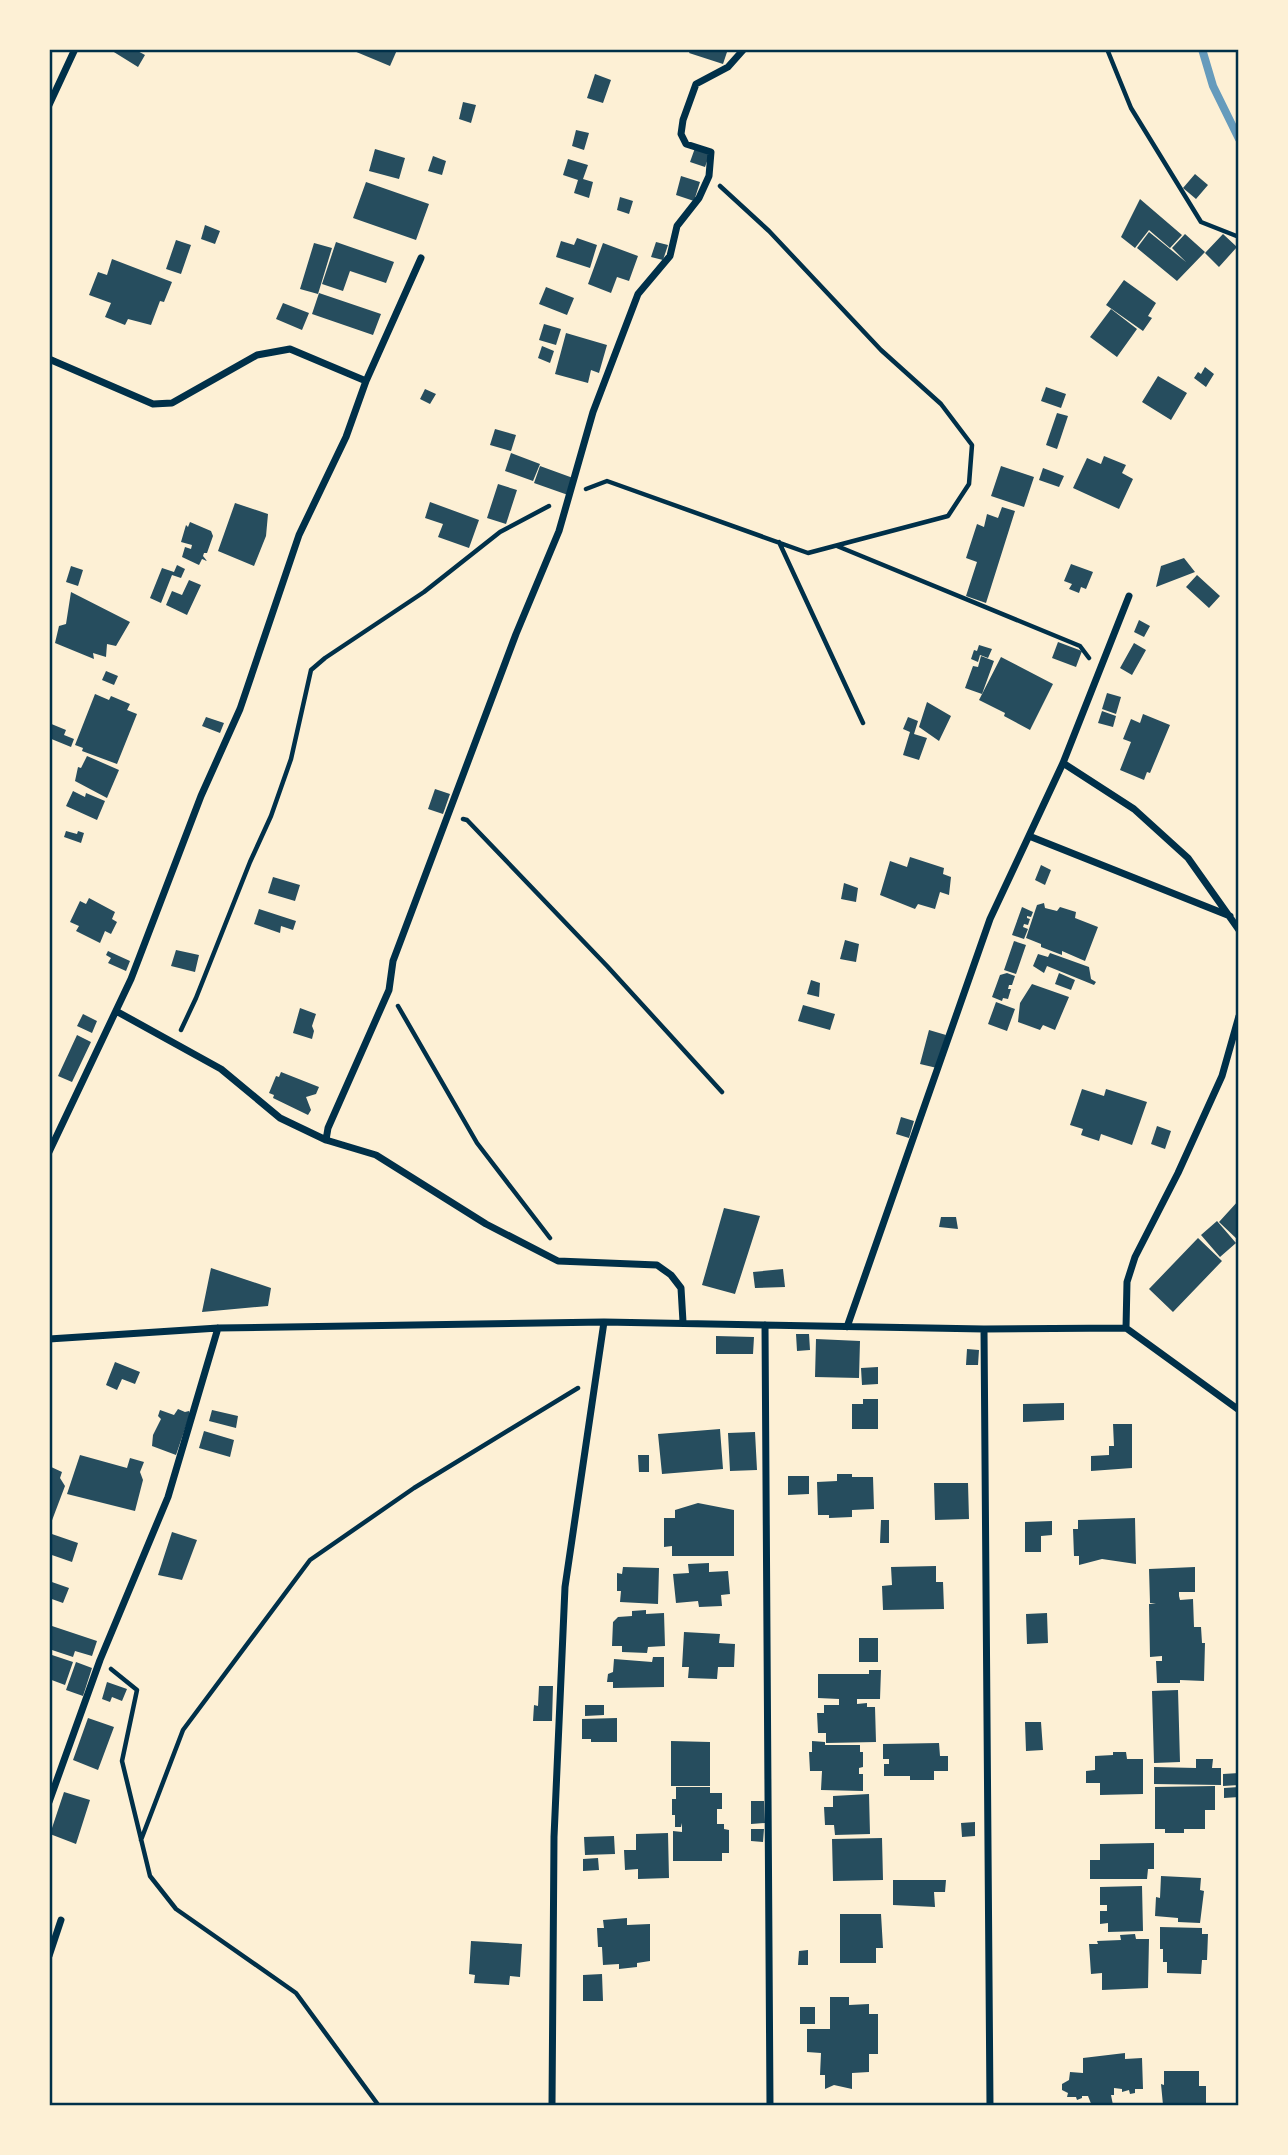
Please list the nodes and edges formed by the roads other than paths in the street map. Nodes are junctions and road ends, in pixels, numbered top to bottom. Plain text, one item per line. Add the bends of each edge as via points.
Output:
1 (75, 49) edge
2 (744, 49) edge
3 (49, 105) edge
4 (421, 258) dead end
5 (49, 359) edge
6 (366, 381) junction
7 (1129, 596) dead end
8 (1063, 763) junction
9 (1029, 836) junction
10 (1231, 916) junction
11 (1239, 930) edge
12 (116, 1010) junction
13 (1239, 1016) edge
14 (326, 1140) junction
15 (49, 1152) edge
16 (604, 1322) junction
17 (683, 1322) junction
18 (765, 1325) junction
19 (847, 1327) junction
20 (218, 1328) junction
21 (1126, 1328) junction
22 (984, 1329) junction
23 (49, 1339) edge
24 (1239, 1410) edge
25 (49, 1802) edge
26 (61, 1920) dead end
27 (49, 1956) edge
28 (552, 2106) edge
29 (770, 2106) edge
30 (990, 2106) edge

1 - 3 street
2 - 14 street via 728,67 696,84 681,134 686,144 710,152 709,176 677,226 670,256 638,294 593,412 559,531 393,961 389,990
4 - 6 street
5 - 6 street via 153,404 172,403 257,355 290,349
6 - 12 street via 346,437 299,535 240,709
7 - 8 street
8 - 9 street
8 - 10 street via 1134,808 1188,858
9 - 10 street
9 - 19 street via 990,919
10 - 11 street
12 - 14 street via 221,1069 280,1118
12 - 15 street
13 - 21 street via 1222,1076 1135,1257 1127,1282
14 - 17 street via 376,1154 486,1223 558,1261 657,1265 681,1288
16 - 17 street
16 - 20 street
16 - 28 street via 565,1587 554,1837
17 - 18 street
18 - 19 street
18 - 29 street
19 - 22 street
20 - 23 street
20 - 25 street via 168,1497 100,1660
21 - 22 street
21 - 24 street
22 - 30 street
26 - 27 street

